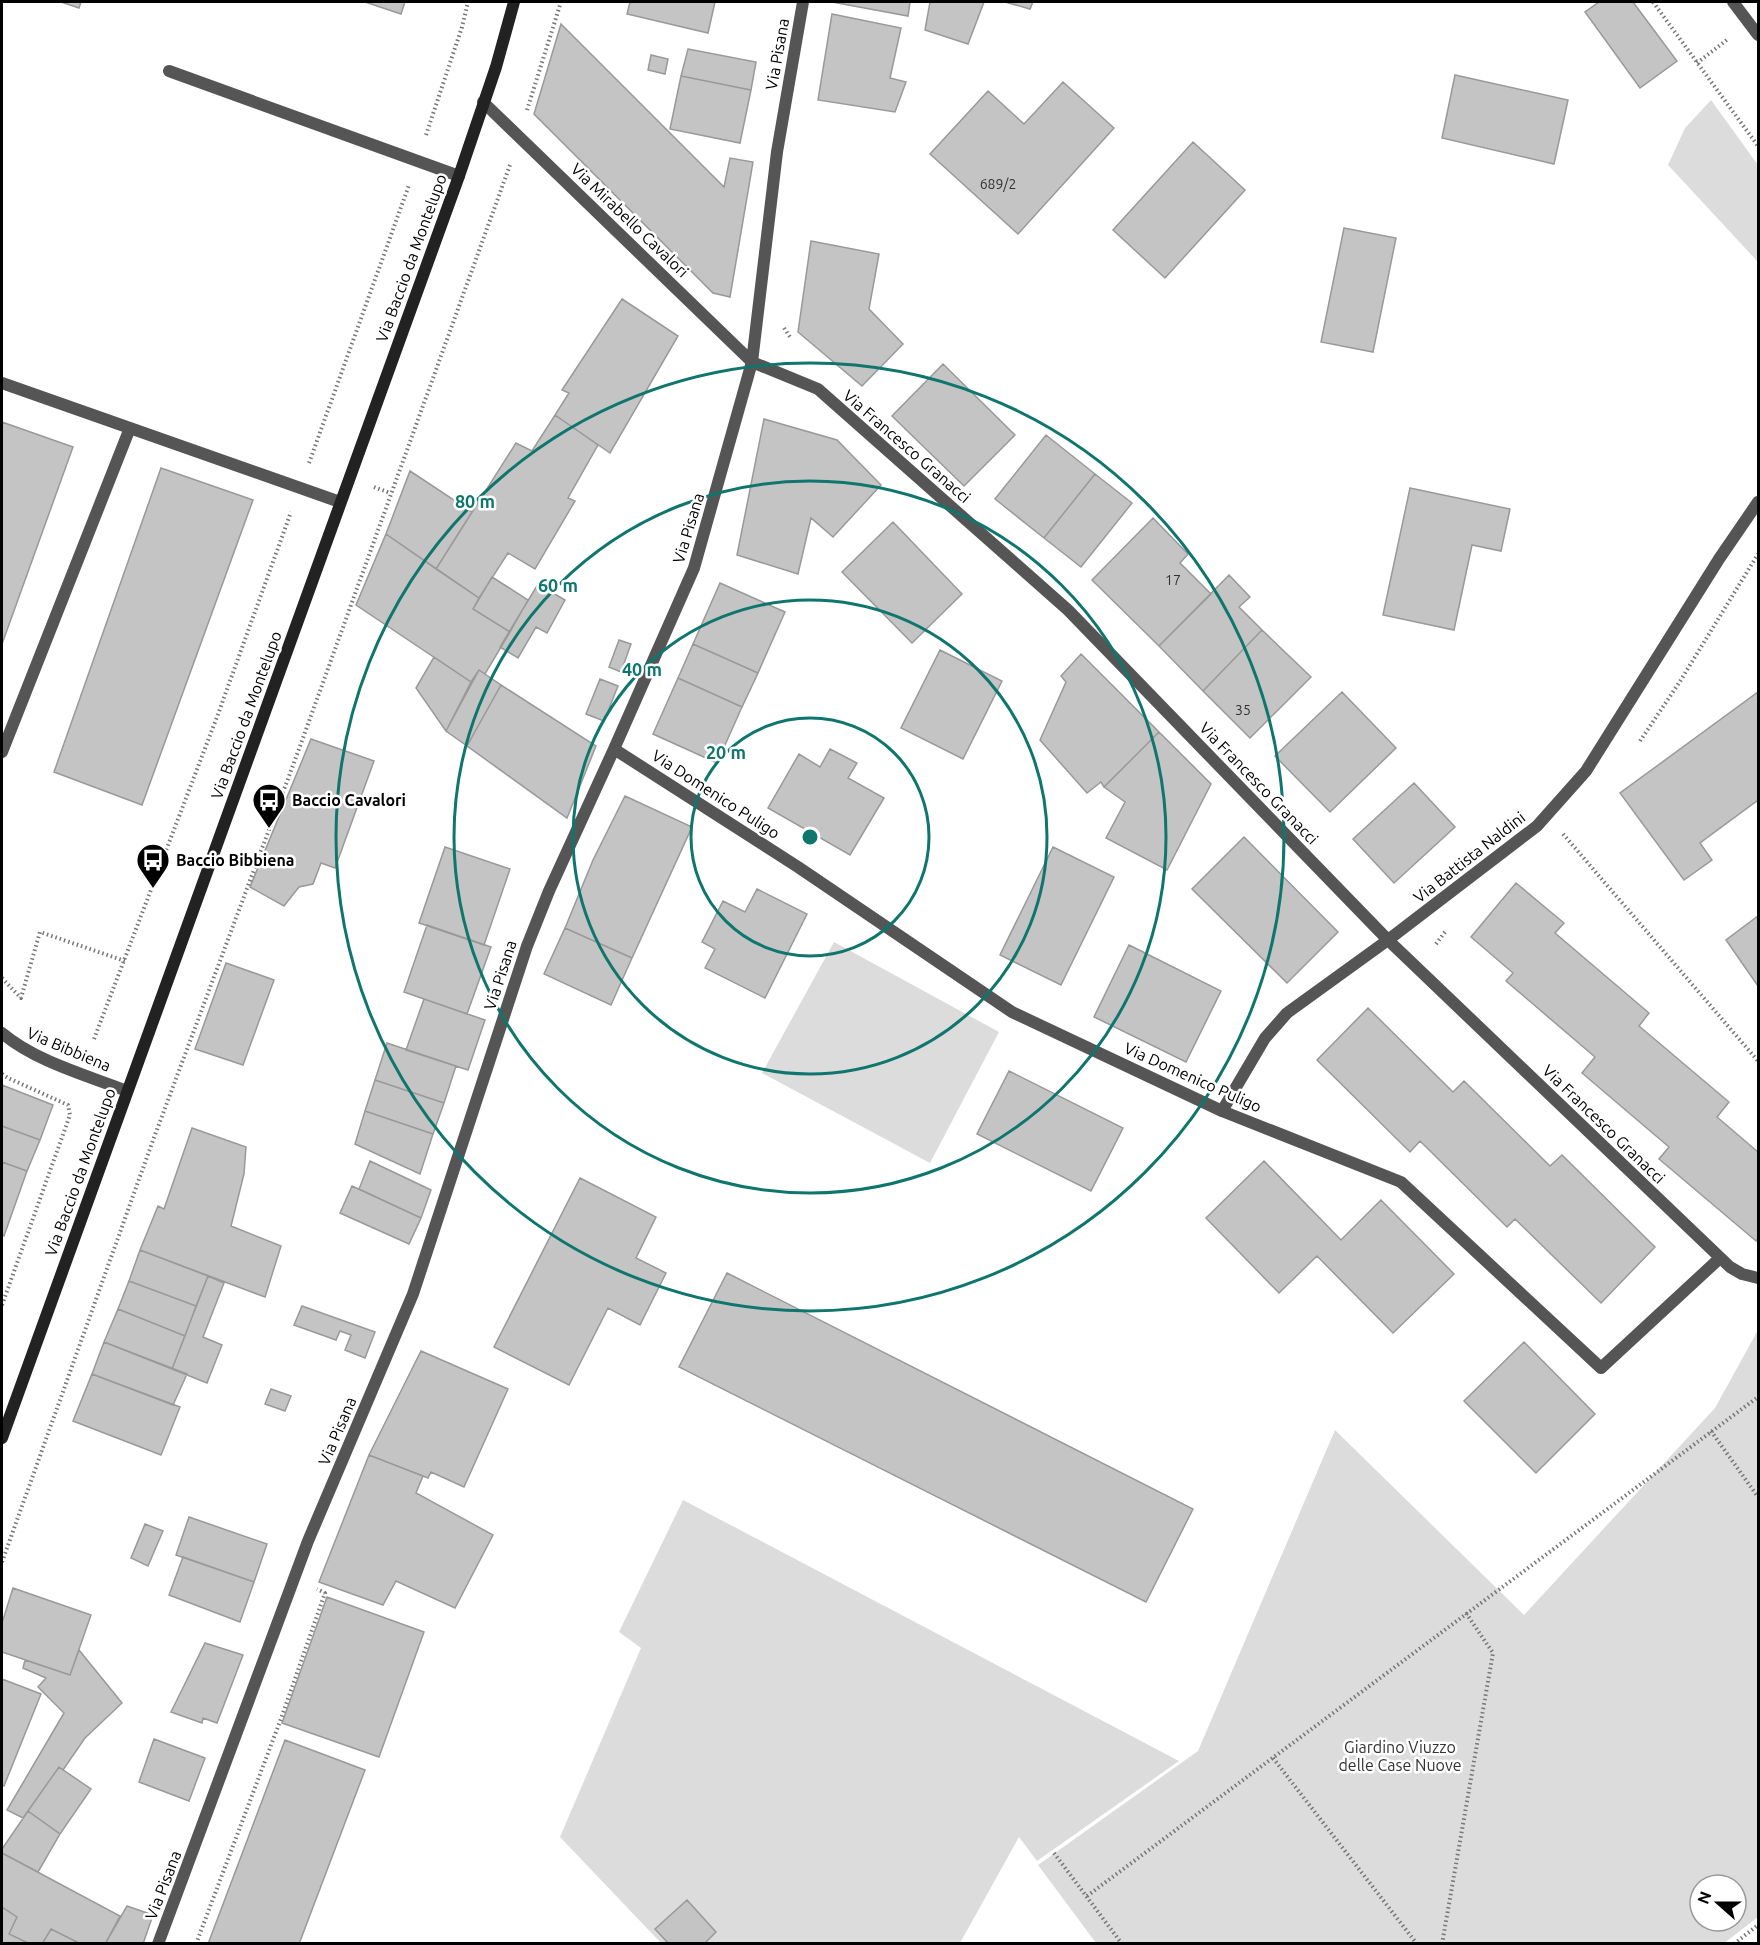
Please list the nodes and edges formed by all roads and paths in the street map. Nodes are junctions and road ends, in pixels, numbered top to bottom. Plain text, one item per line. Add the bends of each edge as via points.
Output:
1 (468, 2) edge
2 (514, 2) edge
3 (561, 2) edge
4 (803, 2) edge
5 (1653, 2) edge
6 (1733, 2) edge
7 (1758, 36) edge
8 (1729, 38) dead end
9 (1697, 63) junction
10 (170, 71) dead end
11 (483, 102) junction
12 (524, 120) dead end
13 (1758, 146) edge
14 (512, 159) dead end
15 (417, 160) junction
16 (459, 176) junction
17 (752, 362) junction
18 (2, 383) edge
19 (130, 428) junction
20 (300, 487) junction
21 (340, 502) junction
22 (1758, 502) edge
23 (615, 749) junction
24 (2, 752) edge
25 (1547, 815) junction
26 (1388, 940) junction
27 (125, 961) junction
28 (2, 978) edge
29 (2, 1033) edge
30 (94, 1039) dead end
31 (1758, 1061) edge
32 (2, 1074) edge
33 (127, 1091) junction
34 (1222, 1111) junction
35 (1720, 1258) junction
36 (1758, 1278) edge
37 (2, 1305) edge
38 (1758, 1397) edge
39 (1710, 1431) junction
40 (2, 1438) edge
41 (1758, 1497) edge
42 (2, 1562) edge
43 (1466, 1613) junction
44 (1273, 1758) junction
45 (1054, 1853) dead end
46 (1087, 1896) junction
47 (1758, 1925) edge
48 (158, 1944) edge
49 (1122, 1944) edge
50 (1417, 1944) edge
51 (1442, 1944) edge
52 (1734, 1944) edge

1 - 15 path
2 - 11 street, Via Baccio da Montelupo
3 - 12 path
4 - 17 street, Via Pisana via 777,152
5 - 9 path
6 - 7 street
8 - 9 path
9 - 13 path
10 - 15 street
11 - 16 street, Via Baccio da Montelupo
11 - 17 street, Via Mirabello Cavalori
14 - 42 path
15 - 16 street
15 - 20 path
16 - 21 street, Via Baccio da Montelupo
17 - 23 street, Via Pisana via 694,568
17 - 26 street, Via Francesco Granacci via 818,389 1068,610
18 - 19 street
19 - 20 street
19 - 24 street
20 - 21 street
20 - 27 path
21 - 33 street, Via Baccio da Montelupo
22 - 25 street, Via Battista Naldini via 1586,771
23 - 34 street, Via Domenico Puligo via 1012,1012
23 - 48 street, Via Pisana via 527,946 413,1294 308,1541
25 - 26 street, Via Battista Naldini
25 - 31 path
26 - 34 street, Via Battista Naldini via 1277,1023
26 - 35 street, Via Francesco Granacci
27 - 28 path via 40,932 21,998
27 - 30 path
29 - 33 street, Via Bibbiena via 36,1056
32 - 37 path via 68,1105 70,1115
33 - 40 street, Via Baccio da Montelupo
34 - 35 street, Via Domenico Puligo via 1401,1182 1601,1368
35 - 36 street, Via Francesco Granacci via 1742,1274
38 - 39 path
39 - 41 path
39 - 43 path
43 - 44 path
43 - 51 path via 1493,1653
44 - 46 path
44 - 50 path
45 - 46 path
46 - 49 path
47 - 52 path

